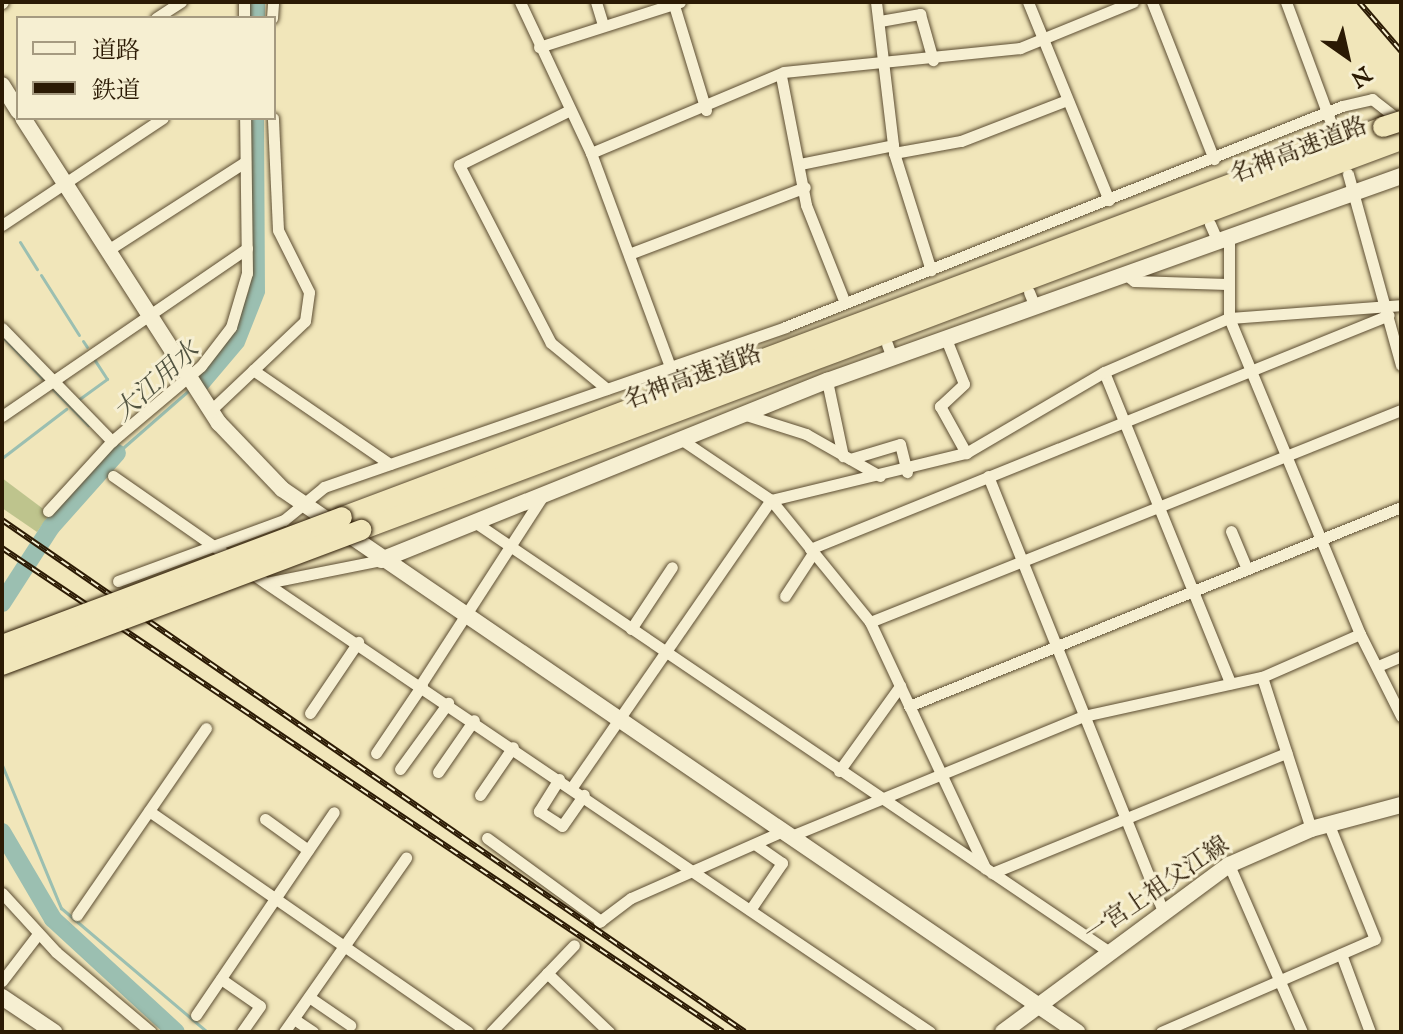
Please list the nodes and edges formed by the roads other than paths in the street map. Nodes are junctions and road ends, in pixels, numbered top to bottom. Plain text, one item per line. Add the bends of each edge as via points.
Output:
1 (181, 2) edge
2 (520, 2) edge
3 (596, 2) edge
4 (676, 2) edge
5 (876, 2) edge
6 (1028, 2) edge
7 (1133, 2) edge
8 (1152, 2) edge
9 (1286, 2) edge
10 (159, 16) edge
11 (880, 21) junction
12 (603, 25) junction
13 (1043, 39) junction
14 (539, 47) junction
15 (933, 60) junction
16 (886, 64) junction
17 (781, 76) junction
18 (2, 85) edge
19 (1067, 100) junction
20 (16, 106) edge
21 (706, 110) junction
22 (566, 112) junction
23 (1324, 115) junction
24 (25, 120) edge
25 (160, 120) edge
26 (245, 120) edge
27 (273, 120) edge
28 (1395, 131) edge
29 (1335, 134) dead end
30 (893, 149) junction
31 (591, 153) junction
32 (1214, 159) junction
33 (245, 162) junction
34 (800, 164) junction
35 (1188, 169) junction
36 (1348, 174) dead end
37 (1401, 176) edge
38 (63, 181) junction
39 (805, 187) junction
40 (1195, 187) dead end
41 (1354, 191) junction
42 (1109, 200) junction
43 (1210, 224) dead end
44 (2, 225) edge
45 (1223, 238) junction
46 (1010, 240) junction
47 (247, 248) junction
48 (108, 250) junction
49 (629, 254) junction
50 (1016, 255) dead end
51 (931, 270) junction
52 (1125, 274) junction
53 (1227, 284) junction
54 (868, 294) junction
55 (845, 303) junction
56 (873, 307) dead end
57 (1393, 308) edge
58 (147, 311) junction
59 (1229, 318) junction
60 (2, 328) edge
61 (946, 339) junction
62 (728, 346) junction
63 (734, 362) dead end
64 (1401, 365) edge
65 (670, 366) junction
66 (253, 370) junction
67 (1104, 372) junction
68 (1250, 372) junction
69 (190, 378) junction
70 (52, 380) junction
71 (827, 381) junction
72 (607, 389) junction
73 (207, 404) junction
74 (749, 408) junction
75 (1401, 410) edge
76 (2, 416) edge
77 (1125, 422) junction
78 (682, 440) junction
79 (112, 441) junction
80 (966, 453) junction
81 (847, 457) junction
82 (1285, 457) junction
83 (390, 464) junction
84 (907, 472) junction
85 (113, 476) dead end
86 (881, 476) junction
87 (988, 476) junction
88 (542, 497) junction
89 (771, 500) junction
90 (306, 507) junction
91 (1159, 507) junction
92 (1401, 507) edge
93 (48, 511) dead end
94 (476, 523) junction
95 (1231, 531) dead end
96 (1319, 541) junction
97 (214, 546) junction
98 (511, 549) junction
99 (812, 551) junction
100 (381, 560) junction
101 (1021, 562) junction
102 (672, 567) dead end
103 (1247, 569) junction
104 (118, 581) dead end
105 (266, 583) junction
106 (1194, 592) junction
107 (785, 596) dead end
108 (466, 617) junction
109 (870, 622) junction
110 (631, 629) junction
111 (1360, 634) junction
112 (358, 642) junction
113 (2, 645) edge
114 (1055, 647) junction
115 (665, 651) junction
116 (1401, 656) edge
117 (2, 665) edge
118 (1378, 666) junction
119 (1262, 677) junction
120 (1230, 683) junction
121 (422, 685) junction
122 (900, 686) junction
123 (448, 703) junction
124 (909, 706) junction
125 (310, 713) dead end
126 (1084, 716) junction
127 (1401, 716) edge
128 (474, 720) junction
129 (619, 722) junction
130 (206, 728) dead end
131 (513, 747) junction
132 (376, 753) dead end
133 (1286, 753) junction
134 (400, 769) dead end
135 (839, 771) junction
136 (438, 772) dead end
137 (940, 772) junction
138 (559, 779) junction
139 (572, 787) junction
140 (480, 795) dead end
141 (584, 795) junction
142 (877, 797) junction
143 (1401, 805) edge
144 (149, 811) junction
145 (334, 812) dead end
146 (1124, 818) junction
147 (265, 819) dead end
148 (1329, 825) junction
149 (1311, 829) junction
150 (787, 833) junction
151 (487, 838) dead end
152 (756, 845) junction
153 (308, 850) junction
154 (406, 858) dead end
155 (1229, 865) junction
156 (989, 871) junction
157 (695, 872) junction
158 (3, 893) edge
159 (276, 899) junction
160 (1162, 909) junction
161 (750, 910) junction
162 (77, 915) dead end
163 (38, 934) junction
164 (574, 945) dead end
165 (344, 947) junction
166 (1108, 951) junction
167 (1341, 954) junction
168 (547, 973) junction
169 (221, 979) junction
170 (2, 981) edge
171 (1279, 981) junction
172 (2, 997) edge
173 (309, 997) junction
174 (1038, 1005) junction
175 (196, 1015) dead end
176 (294, 1019) junction
177 (350, 1025) dead end
178 (54, 1032) edge
179 (151, 1032) edge
180 (242, 1032) edge
181 (284, 1032) edge
182 (313, 1032) edge
183 (468, 1032) edge
184 (491, 1032) edge
185 (609, 1032) edge
186 (930, 1032) edge
187 (1003, 1032) edge
188 (1077, 1032) edge
189 (1161, 1032) edge
190 (1302, 1032) edge
191 (1370, 1032) edge

1 - 10 street
2 - 14 street
3 - 12 street
4 - 12 street
4 - 21 street
5 - 11 street
6 - 13 street
7 - 13 street
8 - 32 street
9 - 23 street
11 - 15 street via 920,14
11 - 16 street
12 - 14 street
13 - 15 street
13 - 19 street
14 - 22 street
15 - 16 street
16 - 17 street
16 - 30 street
17 - 21 street
17 - 34 street
18 - 20 street
19 - 30 street via 961,141
19 - 42 street
21 - 31 street
22 - 31 street
22 - 72 street via 459,165 551,343
23 - 28 street via 1372,99
23 - 29 street
23 - 32 street
24 - 38 street
25 - 38 street
26 - 33 street
27 - 66 street via 278,230 305,280 308,309 295,334
28 - 113 highway, 名神高速道路, bridge
28 - 117 highway, 名神高速道路, bridge
30 - 34 street
30 - 51 street
31 - 49 street
32 - 35 street
33 - 47 street
33 - 48 street
34 - 39 street
35 - 40 street
35 - 42 street
36 - 41 street
37 - 41 street
38 - 44 street
38 - 48 street
39 - 49 street
39 - 55 street
41 - 45 street
41 - 57 street
42 - 46 street
43 - 45 street
45 - 52 street
45 - 53 street
46 - 50 street
46 - 51 street
47 - 58 street
47 - 69 street via 239,309 216,349
48 - 58 street
49 - 65 street
51 - 54 street
52 - 53 street via 1134,281
52 - 61 street via 1032,300
53 - 59 street
54 - 55 street
54 - 56 street
55 - 62 street
57 - 59 street
57 - 64 street
57 - 68 street
58 - 69 street
58 - 70 street
59 - 67 street
59 - 68 street
60 - 70 street
61 - 71 street via 890,351
61 - 80 street via 964,384 940,406
62 - 63 street
62 - 65 street
65 - 72 street
66 - 73 street
66 - 83 street
67 - 77 street
67 - 80 street
68 - 77 street
68 - 82 street
69 - 73 street
69 - 79 street
70 - 76 street
70 - 79 street
71 - 74 street
71 - 81 street
72 - 83 street
73 - 90 street via 259,468
74 - 78 street
74 - 81 street
75 - 82 street
77 - 87 street
77 - 91 street
78 - 88 street
78 - 89 street
79 - 93 street
80 - 84 street
81 - 84 street via 900,444
81 - 86 street
82 - 91 street
82 - 96 street
83 - 90 street via 324,487
84 - 86 street
85 - 97 street
86 - 89 street
87 - 99 street
87 - 101 street
88 - 94 street
88 - 98 street
89 - 99 street
89 - 115 street
90 - 97 street
90 - 100 street
91 - 101 street
91 - 106 street
92 - 96 street
94 - 98 street
94 - 100 street
95 - 103 street
96 - 103 street
96 - 111 street
97 - 104 street
97 - 105 street
98 - 108 street
98 - 110 street
99 - 107 street
99 - 109 street
100 - 105 street
100 - 108 street
101 - 109 street
101 - 114 street
102 - 110 street
103 - 106 street
105 - 112 street
106 - 114 street
106 - 120 street
108 - 121 street
108 - 129 street
109 - 122 street
110 - 115 street
111 - 118 street
111 - 119 street
112 - 121 street
112 - 125 street
114 - 124 street
114 - 126 street
115 - 129 street
115 - 135 street
116 - 118 street
118 - 127 street
119 - 120 street
119 - 133 street
120 - 126 street
121 - 123 street
121 - 132 street
122 - 124 street
122 - 135 street
123 - 128 street
123 - 134 street
124 - 137 street
126 - 137 street
126 - 146 street
128 - 131 street
128 - 136 street
129 - 139 street
129 - 150 street
130 - 144 street
131 - 138 street
131 - 140 street
133 - 146 street
133 - 149 street
135 - 142 street
137 - 142 street
137 - 156 street
138 - 139 street
138 - 141 street via 539,811 562,826
139 - 141 street
141 - 157 street
142 - 150 street
142 - 156 street
143 - 148 street, 一宮上祖父江線
144 - 159 street
144 - 162 street
145 - 153 street
146 - 156 street
146 - 160 street
147 - 153 street
148 - 149 street, 一宮上祖父江線
148 - 167 street via 1375,939
149 - 155 street, 一宮上祖父江線
150 - 152 street
150 - 174 street
151 - 157 street via 600,921 631,898
152 - 157 street
152 - 161 street via 782,863
153 - 159 street
154 - 165 street
155 - 160 street, 一宮上祖父江線
155 - 171 street
156 - 166 street
157 - 161 street
158 - 163 street
159 - 165 street
159 - 169 street
160 - 166 street, 一宮上祖父江線
161 - 186 street
163 - 170 street
163 - 179 street
164 - 168 street
165 - 173 street
165 - 183 street
166 - 174 street, 一宮上祖父江線
167 - 171 street
167 - 191 street
168 - 184 street
168 - 185 street
169 - 175 street
169 - 180 street via 260,1006
171 - 189 street
171 - 190 street
172 - 178 street
173 - 176 street
173 - 177 street
174 - 187 street, 一宮上祖父江線
174 - 188 street
176 - 181 street
176 - 182 street

